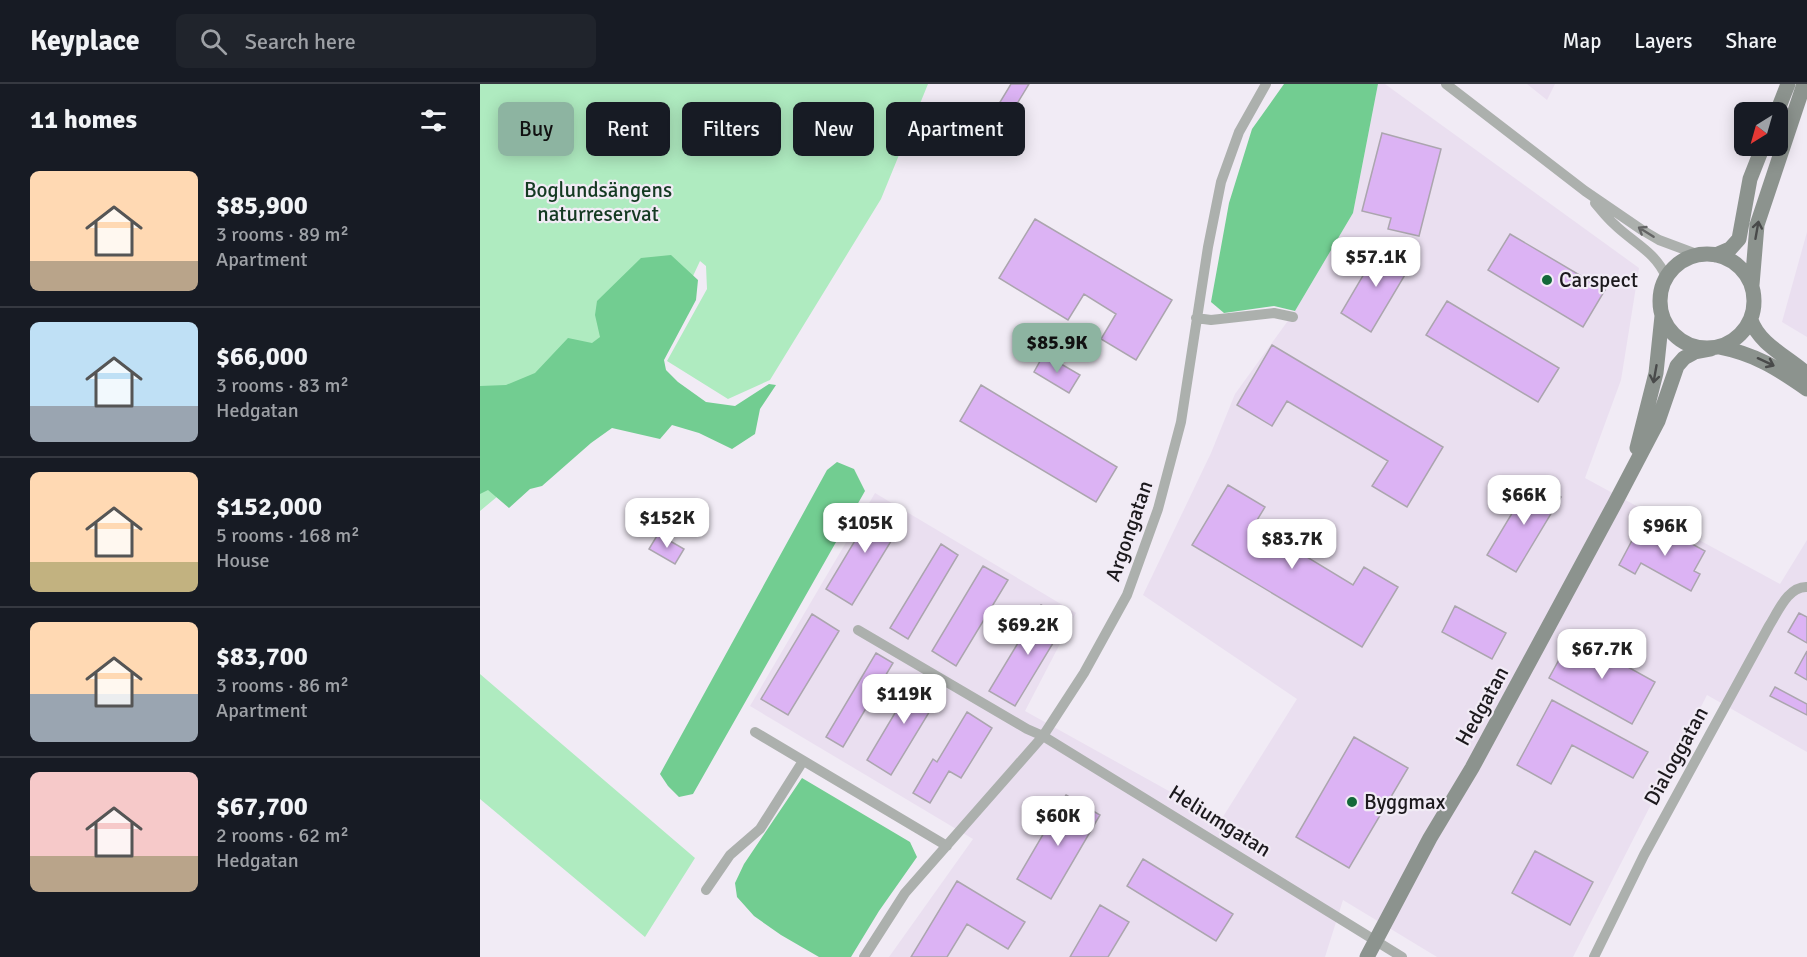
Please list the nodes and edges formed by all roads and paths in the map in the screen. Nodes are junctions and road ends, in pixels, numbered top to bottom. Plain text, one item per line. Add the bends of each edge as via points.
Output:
1 (1266, 84) edge
2 (1446, 84) edge
3 (1788, 84) edge
4 (1804, 84) edge
5 (1781, 102) edge
6 (1759, 156) edge
7 (1585, 191) junction
8 (1699, 255) junction
9 (1716, 255) junction
10 (1666, 276) junction
11 (1752, 288) junction
12 (1662, 316) junction
13 (1293, 317) dead end
14 (1196, 318) junction
15 (1751, 320) junction
16 (1715, 348) junction
17 (1807, 374) edge
18 (1807, 389) edge
19 (1630, 472) junction
20 (1807, 587) edge
21 (858, 630) dead end
22 (755, 732) dead end
23 (1043, 736) junction
24 (803, 761) junction
25 (947, 846) junction
26 (706, 890) dead end
27 (1375, 941) junction
28 (864, 957) edge
29 (1367, 957) edge
30 (1402, 957) edge
31 (1594, 957) edge

1 - 14 street, Argongatan via 1239,132 1221,182
2 - 7 street
3 - 5 street
11 -> 4 street via 1757,225
6 - 9 street via 1750,179 1739,238 1730,249
8 -> 7 street via 1659,240
7 - 10 street via 1613,224 1652,254
8 - 9 street
8 - 10 street via 1676,265
9 - 11 street via 1733,262 1745,273
10 - 12 street via 1660,302
11 - 15 street
12 - 16 street via 1679,340 1691,346
12 -> 19 street, Hedgatan via 1656,373
13 - 14 street via 1274,313
14 - 23 street, Argongatan via 1181,422 1141,559 1107,634
15 - 16 street via 1740,335
15 - 17 street via 1762,340
16 -> 18 street via 1743,352 1775,367
16 - 19 street, Hedgatan via 1695,352 1677,366 1658,421
19 - 27 street, Hedgatan
20 - 31 street, Dialoggatan via 1791,592 1769,626 1644,855
21 - 23 street
22 - 24 street
23 - 25 street, Argongatan
23 - 27 street, Heliumgatan
24 - 25 street
24 - 26 street via 760,830 730,855
25 - 28 street, Argongatan via 905,893
27 - 29 street, Hedgatan
27 - 30 street

